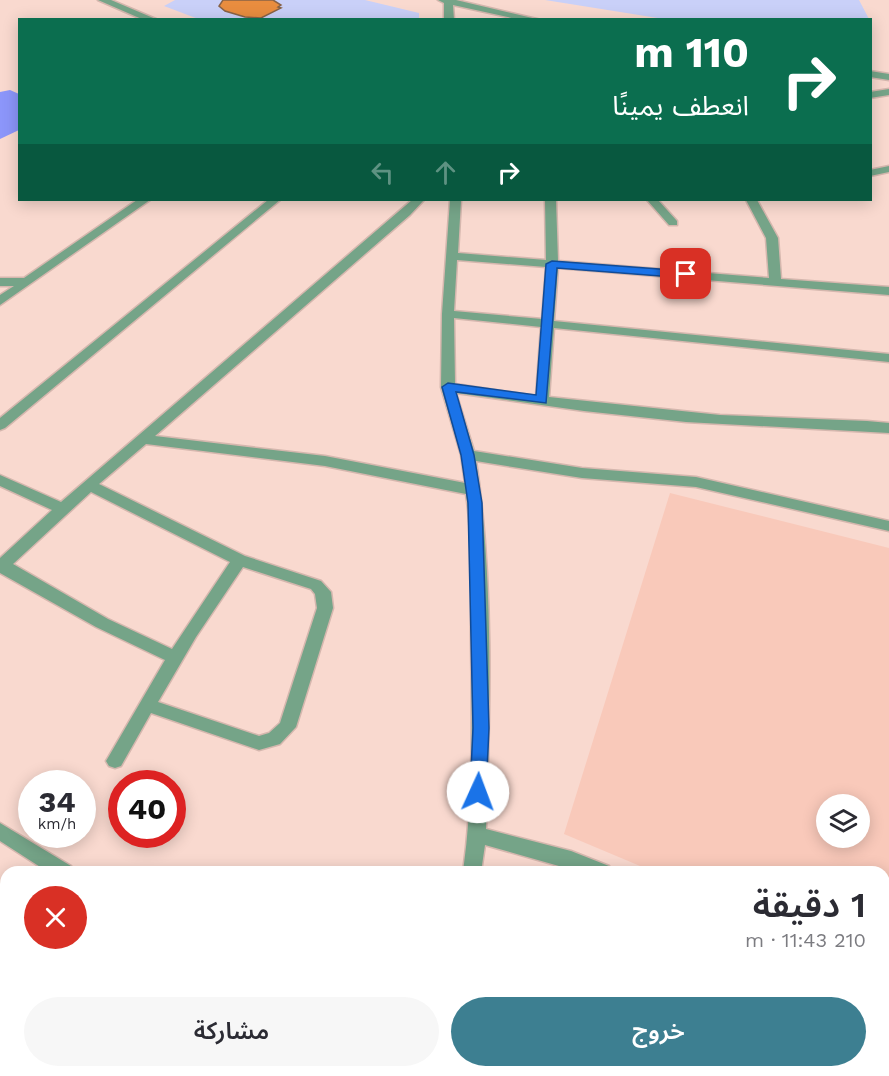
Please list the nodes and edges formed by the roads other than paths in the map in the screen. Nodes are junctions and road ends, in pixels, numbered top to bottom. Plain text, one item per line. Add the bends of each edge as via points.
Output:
1 (103, 0) edge
2 (446, 0) edge
3 (149, 18) edge
4 (449, 18) edge
5 (528, 18) edge
6 (872, 74) edge
7 (889, 76) edge
8 (889, 92) edge
9 (872, 95) edge
10 (889, 169) edge
11 (872, 173) edge
12 (143, 201) edge
13 (273, 201) edge
14 (417, 201) edge
15 (455, 201) edge
16 (551, 201) edge
17 (653, 201) edge
18 (753, 201) edge
19 (673, 223) dead end
20 (451, 256) junction
21 (552, 264) junction
22 (775, 281) junction
23 (0, 282) edge
24 (25, 282) junction
25 (889, 291) edge
26 (0, 301) edge
27 (448, 314) junction
28 (548, 325) junction
29 (889, 358) edge
30 (448, 387) junction
31 (542, 400) junction
32 (0, 425) edge
33 (889, 428) edge
34 (142, 439) junction
35 (468, 455) junction
36 (0, 480) edge
37 (88, 485) junction
38 (473, 489) junction
39 (62, 509) junction
40 (889, 526) edge
41 (240, 560) junction
42 (1, 566) edge
43 (174, 657) junction
44 (148, 705) junction
45 (115, 761) dead end
46 (0, 831) edge
47 (477, 835) junction
48 (55, 866) edge
49 (473, 866) edge
50 (588, 866) edge

1 - 3 street
2 - 4 street
2 - 5 street
6 - 7 street
8 - 9 street
10 - 11 street
12 - 24 street
13 - 32 street
14 - 34 street
15 - 20 street
16 - 21 street
17 - 19 street
18 - 22 street via 772,238
20 - 21 street
20 - 27 street
21 - 22 street
21 - 28 street
22 - 25 street
23 - 24 street
24 - 26 street
27 - 28 street
27 - 30 street
28 - 29 street
28 - 31 street
30 - 31 street
30 - 35 street
31 - 33 street via 648,415 745,422 844,422
34 - 37 street
34 - 38 street via 325,461
35 - 38 street
35 - 40 street via 582,473 696,482
36 - 39 street
37 - 39 street
37 - 41 street
38 - 47 street via 481,728
39 - 42 street
41 - 43 street
41 - 44 street via 316,585 323,592 325,608 287,727 274,739 259,743
42 - 43 street via 102,623
43 - 44 street
44 - 45 street
46 - 48 street
47 - 49 street
47 - 50 street

